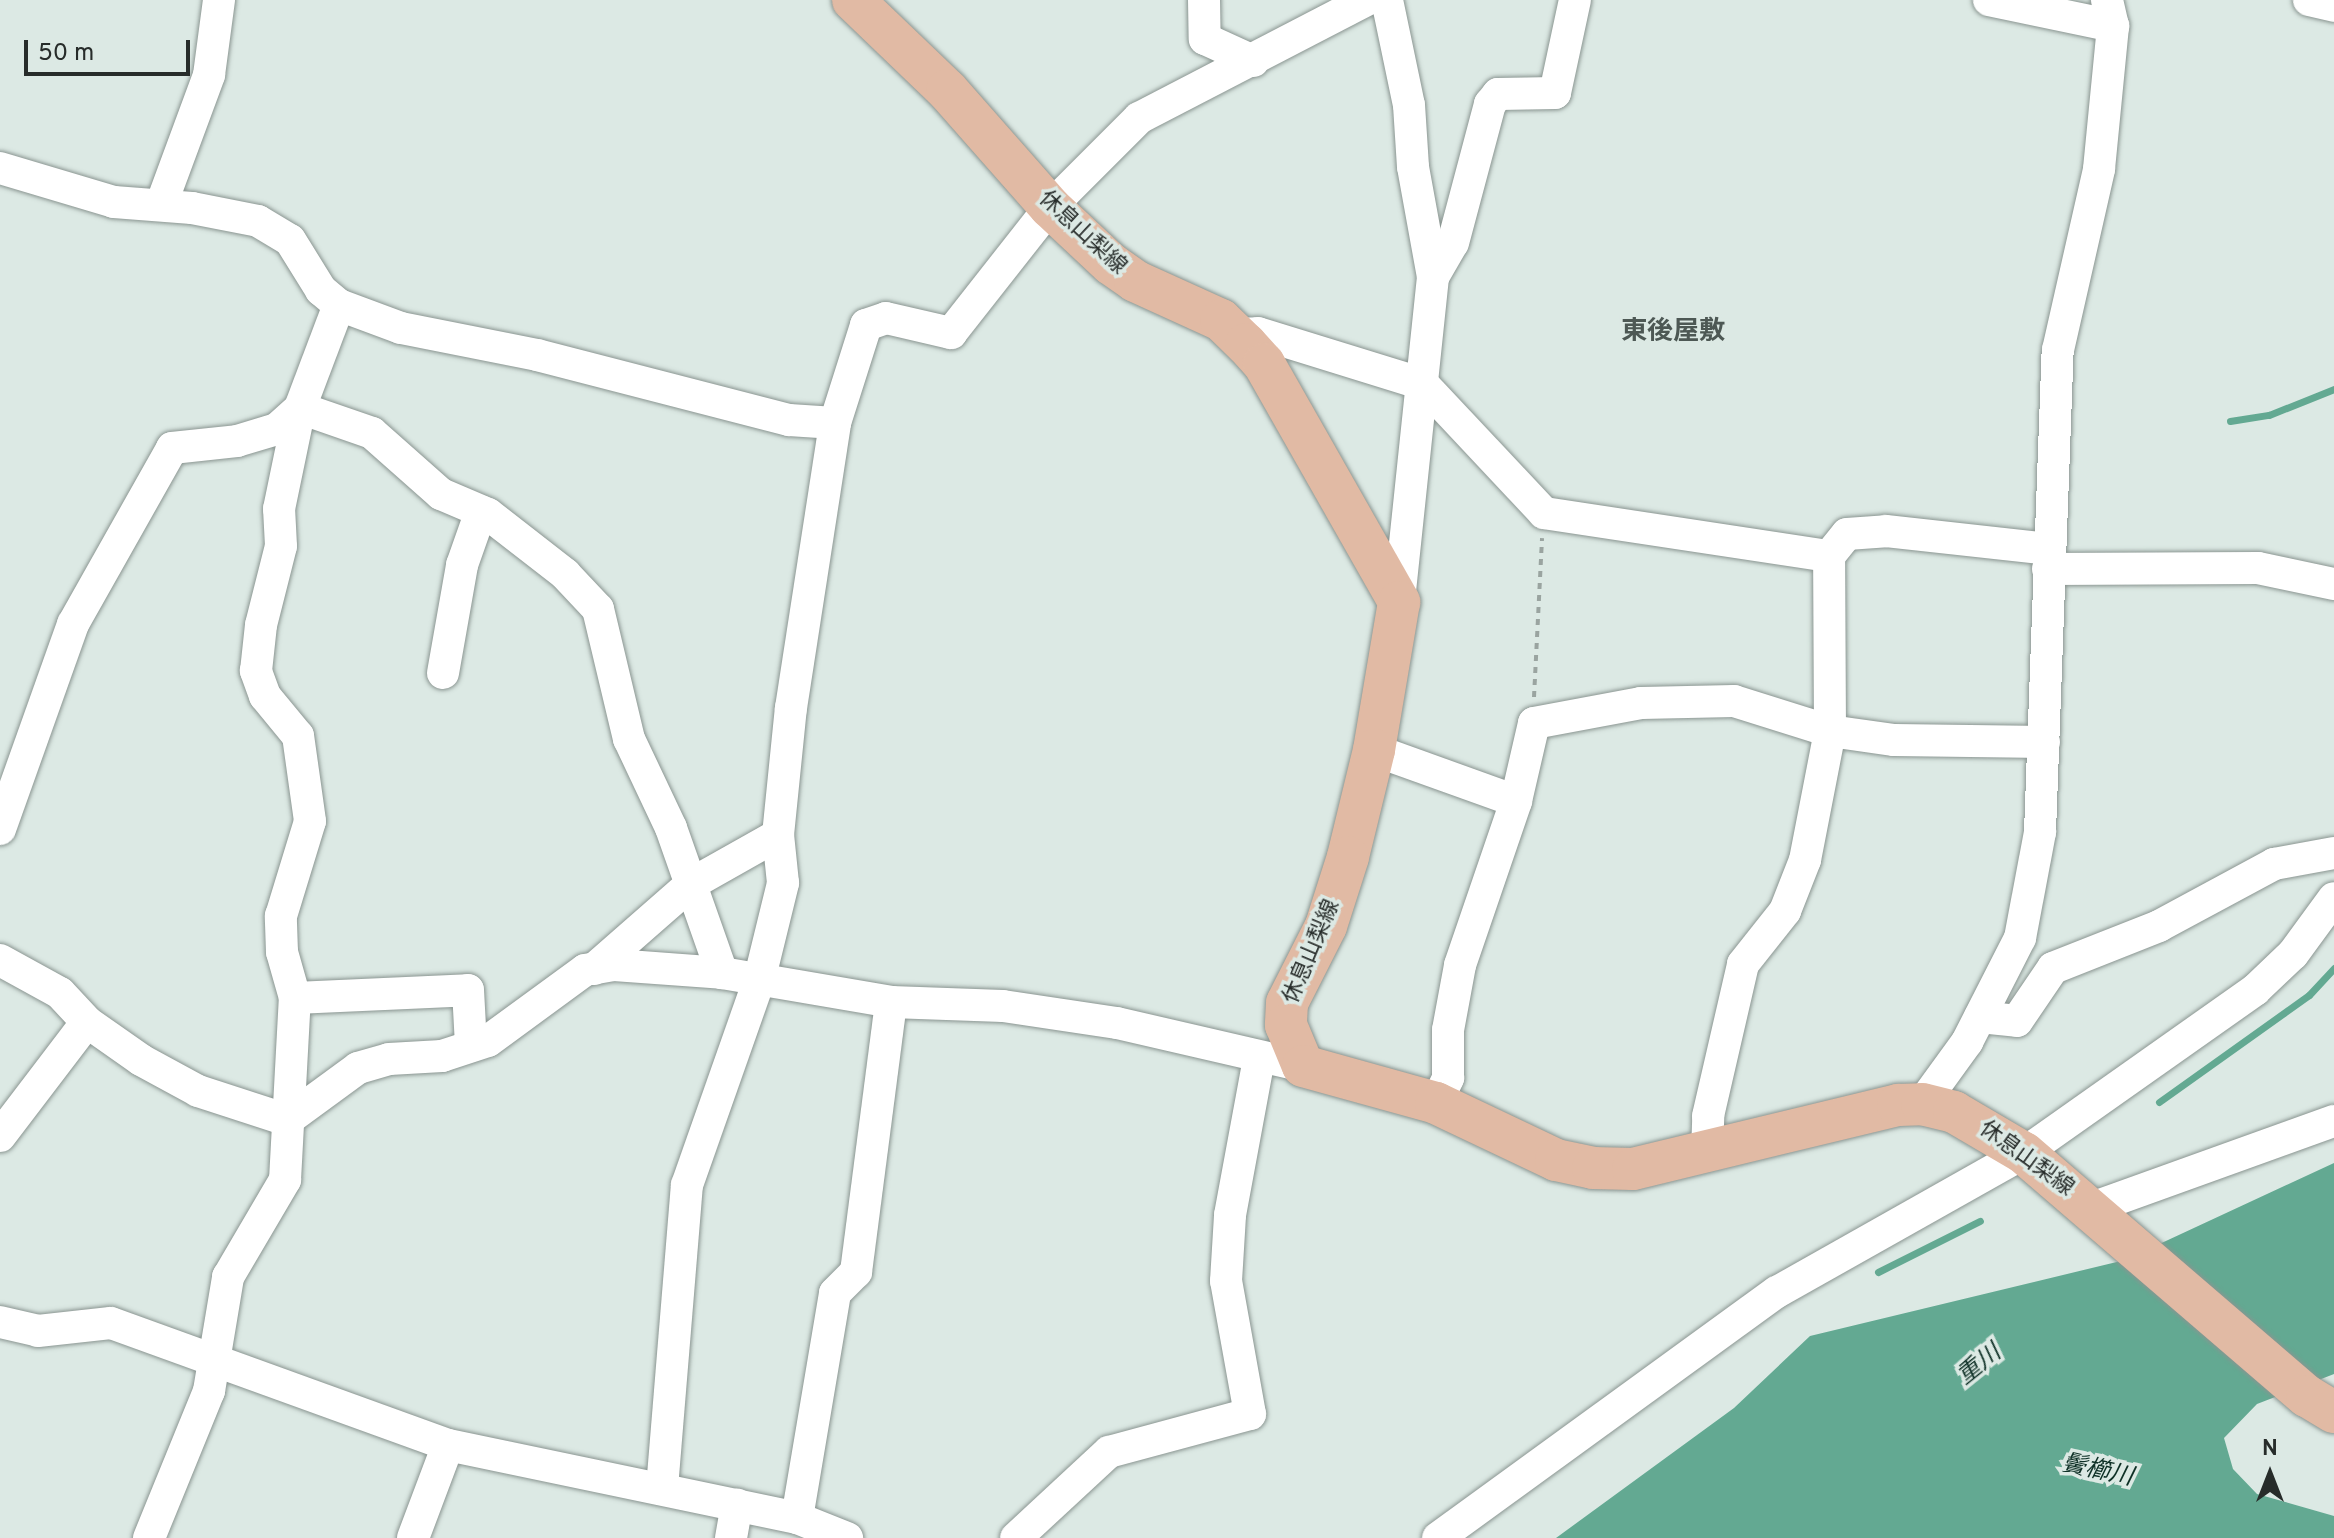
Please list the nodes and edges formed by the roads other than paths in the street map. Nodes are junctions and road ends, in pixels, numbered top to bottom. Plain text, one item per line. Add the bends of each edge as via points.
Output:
1 (219, 0) edge
2 (853, 0) edge
3 (1204, 0) edge
4 (1367, 0) edge
5 (1387, 0) edge
6 (1575, 0) edge
7 (1989, 0) edge
8 (2309, 0) edge
9 (2334, 6) edge
10 (2110, 13) edge
11 (1253, 61) junction
12 (0, 168) edge
13 (161, 205) junction
14 (1050, 207) junction
15 (1433, 277) junction
16 (339, 305) junction
17 (1235, 334) junction
18 (1423, 384) junction
19 (300, 408) junction
20 (835, 423) junction
21 (481, 511) junction
22 (1829, 556) junction
23 (2048, 559) junction
24 (2334, 584) edge
25 (1399, 602) junction
26 (443, 673) dead end
27 (1830, 731) junction
28 (2044, 742) junction
29 (1374, 750) junction
30 (1516, 801) junction
31 (0, 829) edge
32 (778, 835) junction
33 (2334, 853) edge
34 (691, 884) junction
35 (2334, 898) edge
36 (0, 960) edge
37 (594, 969) junction
38 (722, 973) junction
39 (759, 981) junction
40 (295, 998) junction
41 (891, 1002) junction
42 (1980, 1017) junction
43 (87, 1022) junction
44 (471, 1046) junction
45 (1259, 1059) junction
46 (1303, 1066) junction
47 (1436, 1103) junction
48 (1922, 1104) junction
49 (287, 1120) junction
50 (2334, 1121) edge
51 (0, 1136) edge
52 (1707, 1153) junction
53 (2024, 1153) junction
54 (2097, 1212) junction
55 (0, 1322) edge
56 (214, 1358) junction
57 (2322, 1399) edge
58 (448, 1445) junction
59 (662, 1488) junction
60 (737, 1505) junction
61 (797, 1518) junction
62 (149, 1538) edge
63 (413, 1538) edge
64 (731, 1538) edge
65 (847, 1538) edge
66 (1016, 1538) edge
67 (1438, 1538) edge

1 - 13 street via 209,75
2 - 14 main road, 休息山梨線 via 947,90
3 - 11 street via 1205,39
4 - 11 street
5 - 15 street via 1409,105 1413,167
6 - 15 street via 1555,93 1498,94 1490,104 1453,243
7 - 10 street
8 - 9 street
10 - 23 street via 2099,169 2058,350
11 - 14 street via 1139,118
12 - 13 street via 114,202
13 - 16 street via 258,221 277,231 290,240 321,290
14 - 17 main road, 休息山梨線 via 1135,281 1221,320
14 - 20 street via 951,333 886,318 866,325
15 - 18 street
16 - 19 street
16 - 20 street via 401,328 551,358 789,420
17 - 18 street via 1258,333
17 - 25 main road, 休息山梨線 via 1264,364
18 - 22 street via 1544,513
18 - 25 street
19 - 21 street via 372,433 441,494
19 - 31 street via 277,429 237,441 172,448 73,624
19 - 40 street via 279,509 281,546 261,625 256,671 265,696 298,736 310,821 281,916 282,952
20 - 32 street via 791,708
21 - 26 street via 462,565
21 - 34 street via 565,574 598,609 629,739
22 - 23 street via 1847,534 1886,531
22 - 27 street
23 - 24 street via 2258,568
23 - 28 street
25 - 29 main road, 休息山梨線
27 - 28 street via 1894,740
27 - 30 street via 1734,701 1641,703 1534,723
27 - 52 street via 1805,860 1785,911 1743,964 1708,1116
28 - 42 street via 2040,832 2020,938
29 - 30 street
29 - 46 main road, 休息山梨線 via 1326,926 1287,1003 1286,1025
30 - 47 street via 1460,965 1448,1030 1448,1078
32 - 34 street
32 - 39 street via 783,883
33 - 42 street via 2274,864 2159,926 2053,968 2017,1021
34 - 37 street
34 - 38 street
35 - 53 street via 2293,954 2255,990
36 - 43 street via 60,993
37 - 38 street via 614,965
37 - 44 street via 488,1041
38 - 39 street
39 - 41 street
39 - 59 street via 687,1185
40 - 44 street via 468,990
40 - 49 street
41 - 45 street via 1003,1006 1102,1021
41 - 61 street via 856,1272 835,1293
42 - 48 street
43 - 49 street via 198,1091
43 - 51 street
44 - 49 street via 442,1056 389,1059 358,1068
45 - 46 street
45 - 66 street via 1230,1215 1226,1281 1250,1414 1109,1452
46 - 47 main road, 休息山梨線
47 - 52 main road, 休息山梨線 via 1556,1160 1593,1168 1633,1169
48 - 52 main road, 休息山梨線 via 1872,1110
48 - 53 main road, 休息山梨線 via 1979,1123
49 - 56 street via 285,1180 228,1277
50 - 54 street
53 - 54 main road, 休息山梨線
53 - 67 street via 1777,1292
54 - 57 main road, 休息山梨線
55 - 56 street via 38,1331 111,1323
56 - 58 street
56 - 62 street via 209,1391
58 - 59 street
58 - 63 street
59 - 60 street
60 - 61 street
60 - 64 street
61 - 65 street

